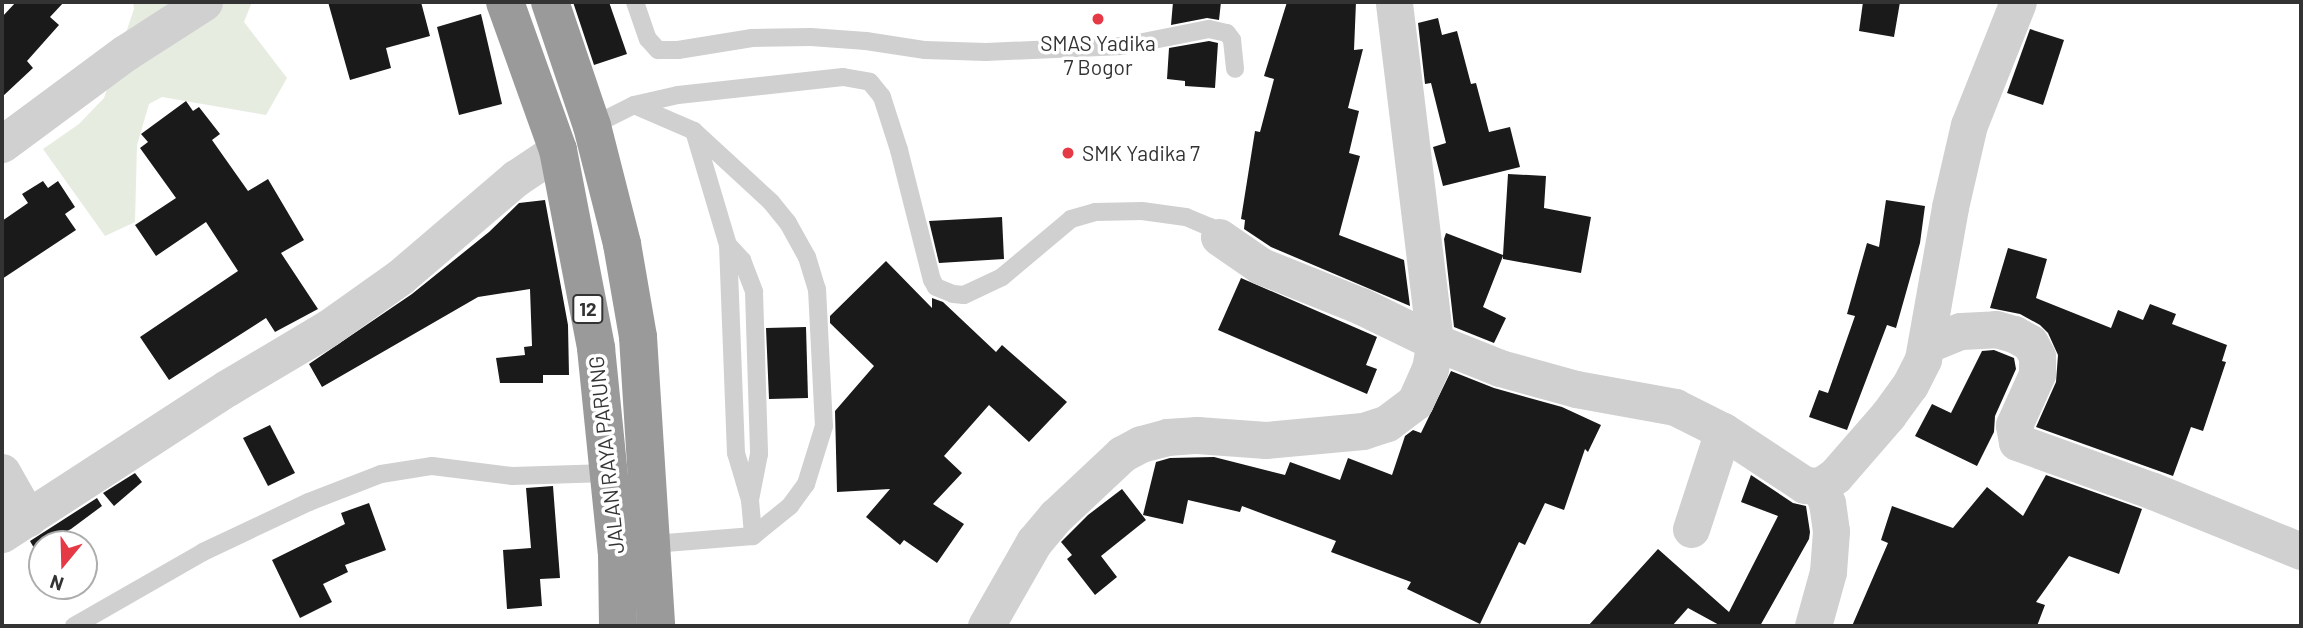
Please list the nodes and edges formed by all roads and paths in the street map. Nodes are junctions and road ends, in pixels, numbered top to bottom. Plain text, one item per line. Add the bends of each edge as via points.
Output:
1 (204, 2) edge
2 (505, 2) edge
3 (550, 2) edge
4 (635, 2) edge
5 (1394, 2) edge
6 (2018, 2) edge
7 (1235, 69) dead end
8 (634, 106) junction
9 (592, 126) junction
10 (694, 131) junction
11 (2, 144) edge
12 (558, 150) junction
13 (1219, 236) joint
14 (1435, 342) junction
15 (1928, 344) junction
16 (1723, 431) junction
17 (2, 472) edge
18 (608, 473) junction
19 (1820, 486) junction
20 (15, 526) edge
21 (1691, 529) dead end
22 (753, 536) junction
23 (653, 544) junction
24 (2301, 551) edge
25 (617, 554) junction
26 (74, 626) edge
27 (618, 626) edge
28 (656, 626) edge
29 (986, 626) edge
30 (1813, 626) edge

1 - 11 street via 125,53
2 - 12 highway, JALAN RAYA PARUNG / 12
3 - 9 highway, JALAN RAYA PARUNG / 12
4 - 7 lane via 648,39 658,50 752,38 811,37 986,52 1123,46 1209,29 1227,33 1232,40
5 - 14 street
6 - 15 street via 1969,125 1947,220
8 - 9 lane
8 - 10 lane
8 - 13 lane via 678,95 843,77 870,82 882,97 899,149 932,280 936,287 953,294 964,295 1002,277 1071,219 1096,212 1142,211 1186,217
9 - 12 highway
9 - 23 highway, JALAN RAYA PARUNG / 12 via 622,244 638,337
10 - 22 lane via 728,245 736,453 750,500
10 - 22 lane via 788,223 807,257 817,289 822,436 806,484 790,506
12 - 18 highway, JALAN RAYA PARUNG / 12 via 596,348
12 - 20 street via 516,178 400,277 328,328
13 - 14 street via 1261,266 1380,314
14 - 16 street via 1548,383 1659,402
14 - 29 street via 1423,390 1401,416 1387,424 1266,440 1167,437 1122,454 1034,542
15 - 19 street via 1900,400 1835,476
15 - 24 street via 1961,331 1996,329 2014,334 2030,343 2037,356 2037,374 2014,425 2017,442
16 - 19 street via 1794,479
16 - 21 street
17 - 20 street
18 - 25 highway, JALAN RAYA PARUNG / 12
18 - 26 lane via 512,476 432,466 381,474 203,552
19 - 30 street via 1830,531 1828,572
22 - 23 lane
23 - 25 highway
23 - 28 highway, JALAN RAYA PARUNG / 12
25 - 27 highway, JALAN RAYA PARUNG / 12

